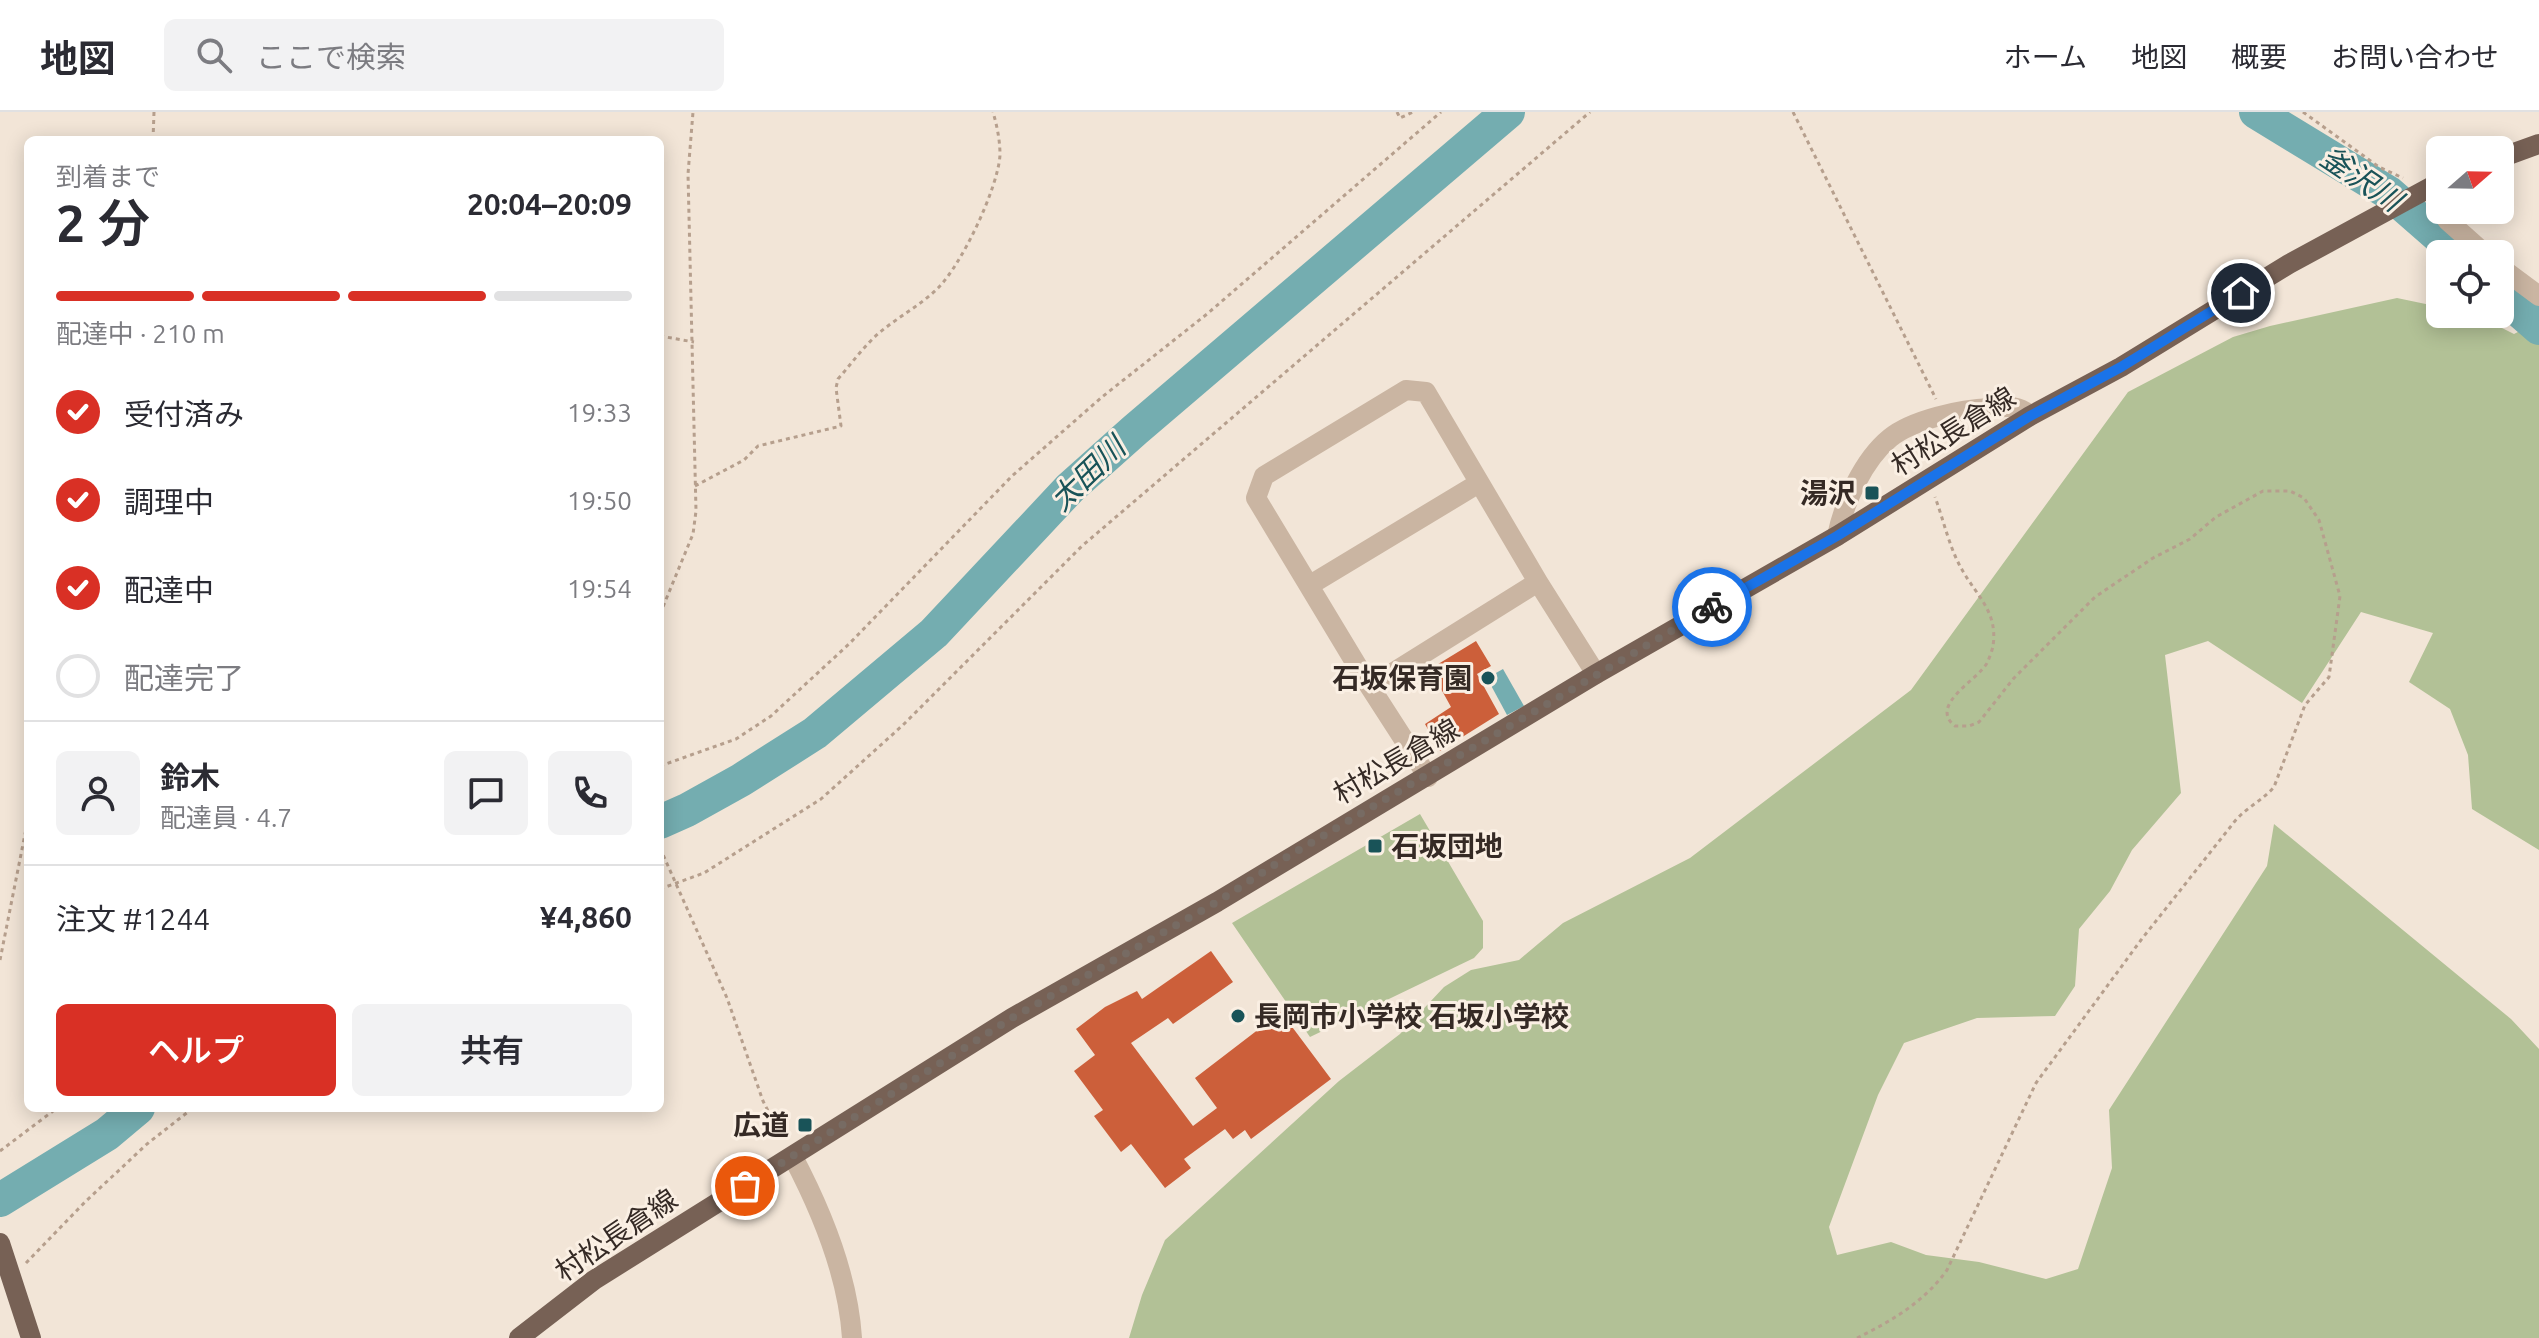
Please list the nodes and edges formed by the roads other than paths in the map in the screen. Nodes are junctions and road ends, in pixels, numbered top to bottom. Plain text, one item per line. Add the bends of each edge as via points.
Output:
1 (2539, 144) edge
2 (2514, 153) edge
3 (2426, 189) edge
4 (2451, 224) edge
5 (2469, 240) edge
6 (2514, 277) edge
7 (2539, 296) edge
8 (2030, 416) junction
9 (1479, 483) junction
10 (1837, 536) junction
11 (1538, 582) junction
12 (1310, 585) junction
13 (1596, 674) junction
14 (1370, 687) junction
15 (1428, 777) junction
16 (793, 1157) junction
17 (0, 1243) edge
18 (31, 1338) edge
19 (519, 1338) edge
20 (852, 1338) edge

1 - 2 main road
3 - 8 main road, 村松長倉線
4 - 5 street
6 - 7 street
8 - 10 main road, 村松長倉線
8 - 10 street via 2017,407 1969,408 1892,436 1866,468
9 - 11 street
9 - 12 street
9 - 12 street via 1426,392 1406,390 1264,476 1256,498
10 - 13 main road, 村松長倉線
11 - 13 street
11 - 14 street
12 - 14 street
13 - 15 main road, 村松長倉線
14 - 15 street
15 - 16 main road, 村松長倉線 via 1012,1018
16 - 19 main road, 村松長倉線 via 594,1280
16 - 20 street via 815,1198 844,1286
17 - 18 main road

